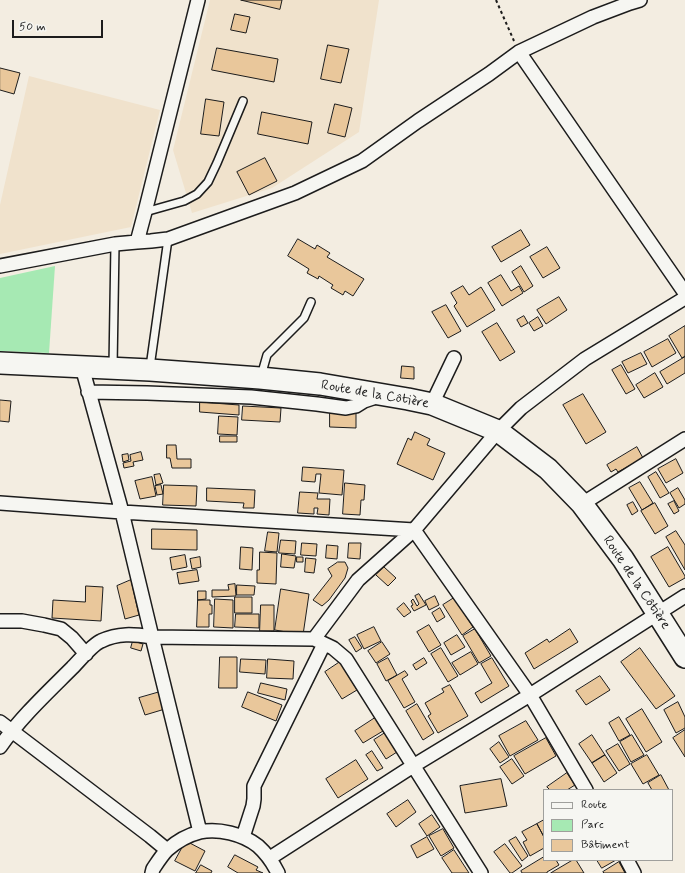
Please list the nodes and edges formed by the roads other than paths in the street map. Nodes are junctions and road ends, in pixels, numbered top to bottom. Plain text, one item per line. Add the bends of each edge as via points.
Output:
1 (198, 0) edge
2 (640, 0) edge
3 (519, 52) junction
4 (243, 101) dead end
5 (146, 212) junction
6 (168, 239) junction
7 (136, 242) junction
8 (115, 244) junction
9 (0, 266) edge
10 (685, 293) edge
11 (685, 298) edge
12 (311, 302) dead end
13 (454, 358) dead end
14 (0, 363) edge
15 (82, 367) junction
16 (113, 369) junction
17 (150, 370) junction
18 (260, 378) junction
19 (88, 392) junction
20 (147, 393) junction
21 (318, 394) junction
22 (251, 397) junction
23 (432, 404) junction
24 (498, 431) junction
25 (685, 439) edge
26 (0, 503) edge
27 (582, 504) junction
28 (122, 512) junction
29 (414, 530) junction
30 (685, 596) edge
31 (657, 613) junction
32 (0, 621) edge
33 (152, 637) junction
34 (319, 641) junction
35 (86, 654) junction
36 (685, 657) edge
37 (530, 695) junction
38 (0, 722) edge
39 (11, 730) junction
40 (0, 747) edge
41 (413, 766) junction
42 (585, 789) edge
43 (200, 832) junction
44 (243, 837) junction
45 (167, 850) junction
46 (270, 858) junction
47 (628, 861) edge
48 (152, 873) edge
49 (278, 873) edge
50 (481, 873) edge
51 (634, 873) edge

1 - 5 street
2 - 3 street via 593,17
3 - 6 street via 362,160 295,193
3 - 10 street
4 - 5 lane via 208,182 197,194 184,201
5 - 7 street
6 - 7 street
6 - 17 lane
7 - 8 street
8 - 9 street
8 - 16 lane
11 - 24 street via 585,359 521,408
12 - 18 lane via 304,318 268,356
13 - 23 street
14 - 15 main road, Route de la Côtière
15 - 16 main road, Route de la Côtière
15 - 19 street
16 - 17 main road, Route de la Côtière
17 - 18 main road, Route de la Côtière
17 - 20 street
18 - 21 main road, Route de la Côtière
18 - 22 street
19 - 20 street
19 - 28 street
20 - 22 street
21 - 22 street
21 - 23 main road, Route de la Côtière via 382,394
23 - 24 main road, Route de la Côtière
24 - 27 main road, Route de la Côtière via 548,469
24 - 29 street
25 - 27 street
26 - 28 street
27 - 31 main road, Route de la Côtière via 623,560
28 - 29 street
28 - 33 street
29 - 34 street via 358,580
29 - 37 street
30 - 31 street
31 - 36 main road, Route de la Côtière
31 - 37 street
32 - 35 street via 22,621 62,629
33 - 34 street
33 - 35 street via 130,634 114,636 99,642
33 - 43 street
34 - 41 street via 346,659
34 - 44 street via 254,786 253,806
35 - 39 street
37 - 41 street
37 - 42 street
38 - 39 street
39 - 40 street
39 - 45 street
41 - 46 street
41 - 50 street
43 - 44 street via 222,831
43 - 45 street via 182,839
44 - 46 street via 258,846
45 - 48 street
46 - 49 street
47 - 51 street

